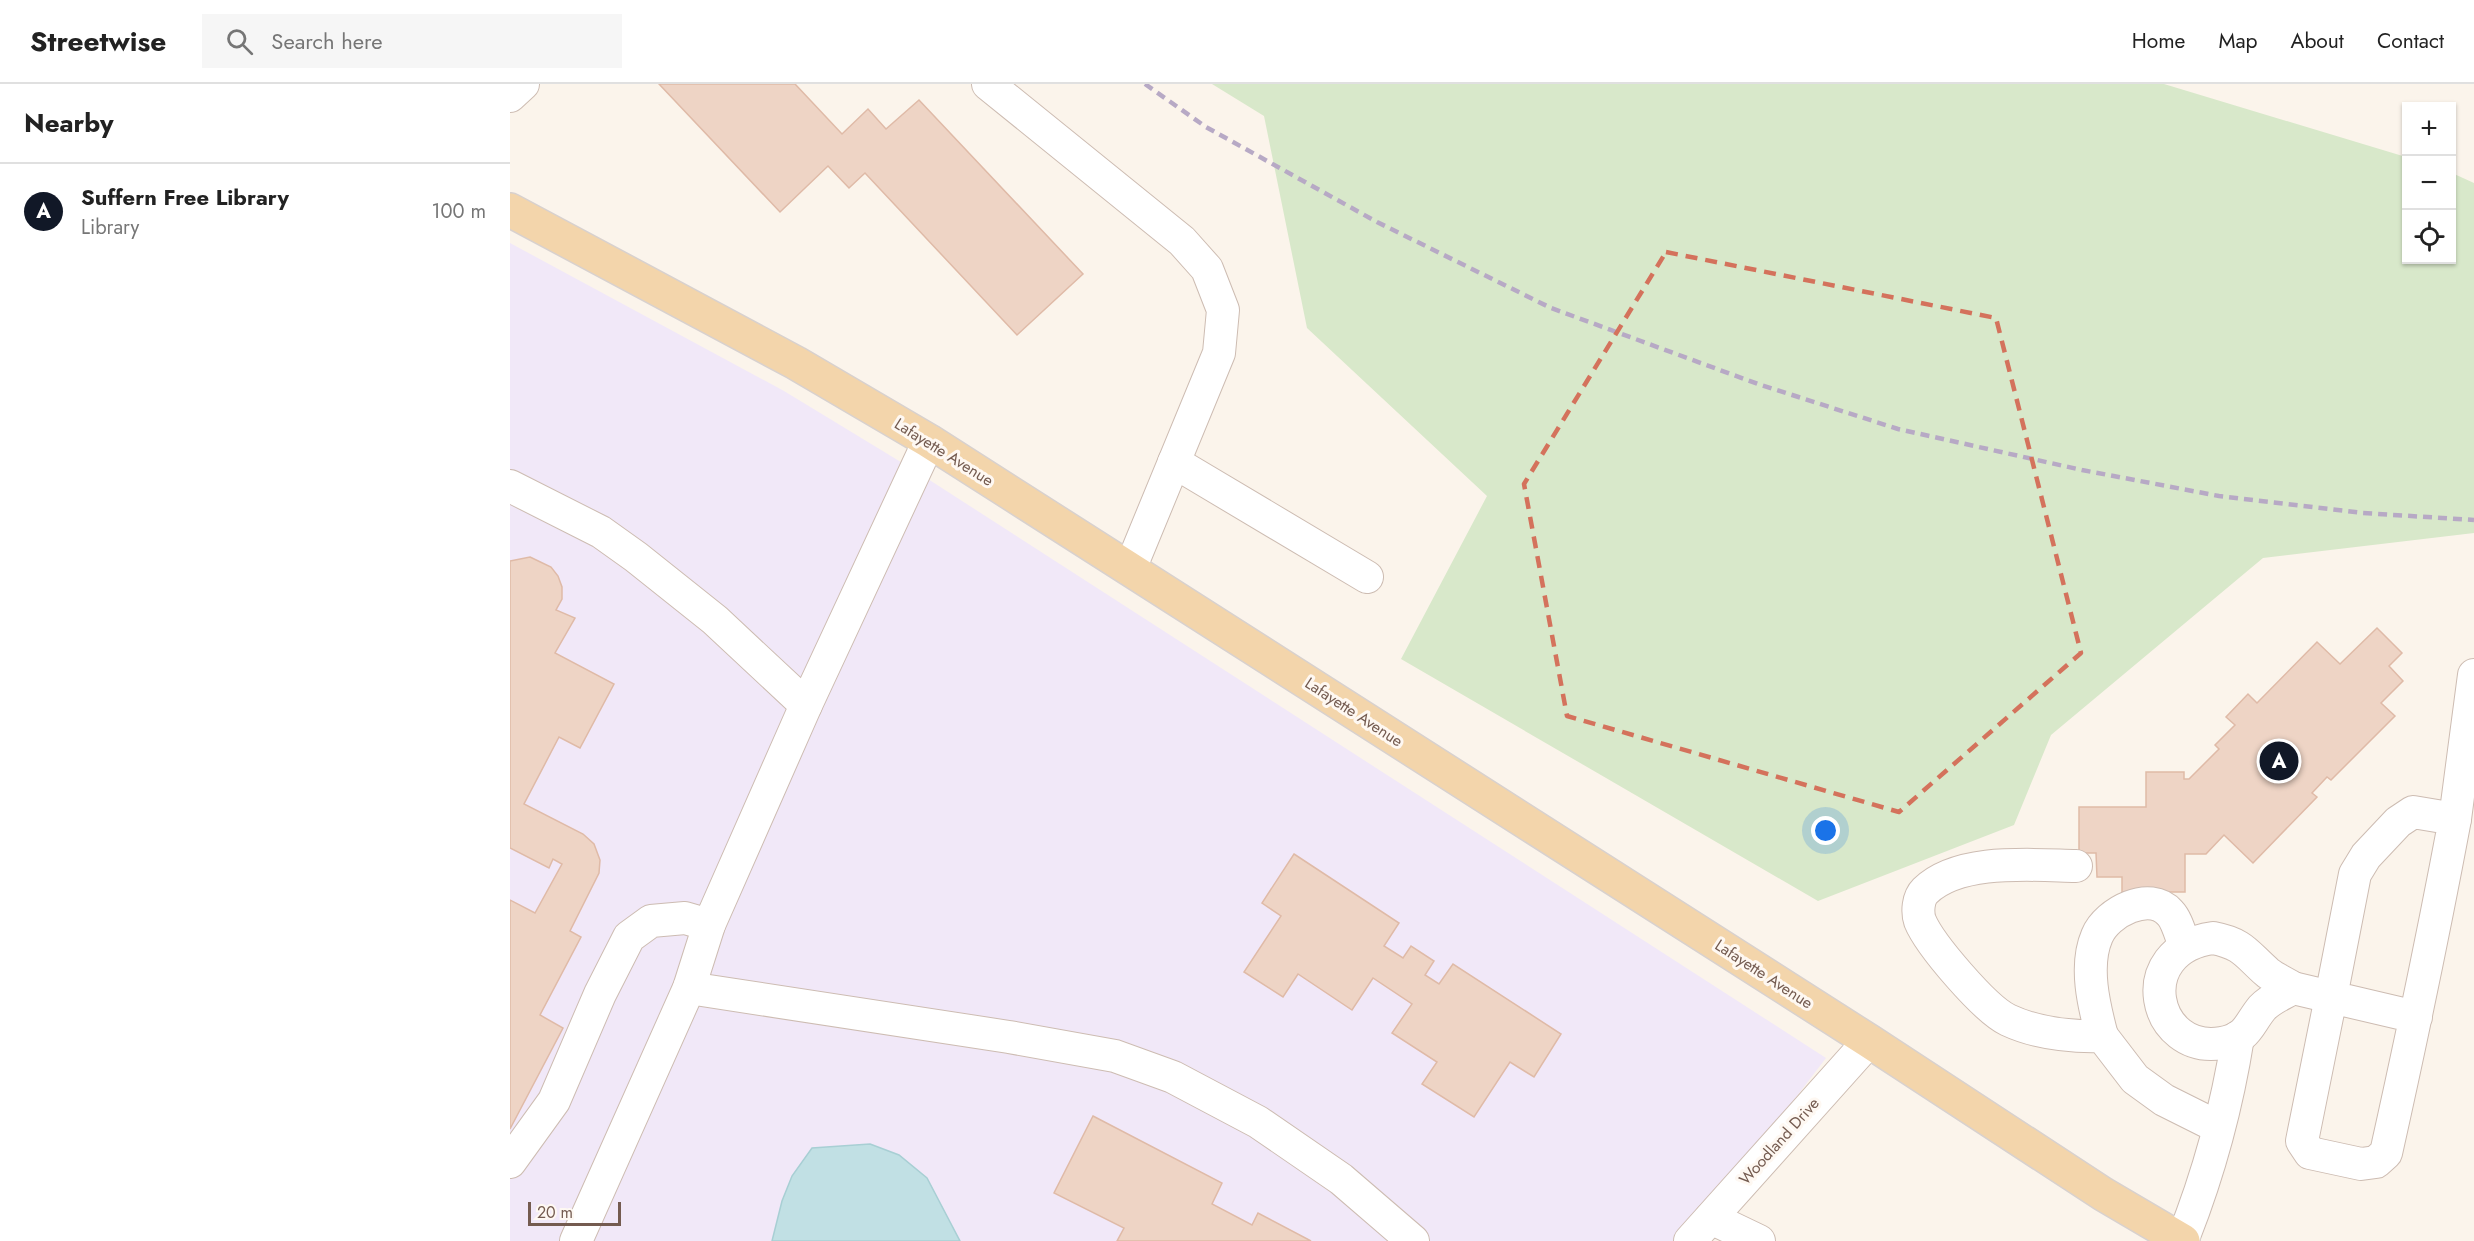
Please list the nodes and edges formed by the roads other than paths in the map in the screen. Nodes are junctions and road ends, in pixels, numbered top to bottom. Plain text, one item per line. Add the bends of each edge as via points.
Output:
1 (522, 84) edge
2 (988, 84) edge
3 (510, 96) edge
4 (510, 210) edge
5 (929, 441) junction
6 (1174, 462) junction
7 (510, 486) edge
8 (1130, 569) junction
9 (1367, 577) dead end
10 (2474, 675) edge
11 (806, 705) junction
12 (2455, 819) junction
13 (2076, 866) dead end
14 (709, 925) junction
15 (2185, 946) junction
16 (688, 988) junction
17 (2293, 988) junction
18 (2331, 996) junction
19 (2416, 1017) junction
20 (2102, 1036) junction
21 (2238, 1037) junction
22 (1869, 1041) junction
23 (2218, 1127) junction
24 (510, 1162) edge
25 (1711, 1218) junction
26 (576, 1241) edge
27 (1413, 1241) edge
28 (1690, 1241) edge
29 (1759, 1241) edge
30 (2182, 1241) edge

1 - 3 street
2 - 6 street via 1182,241 1207,269 1223,310 1219,353
4 - 5 main road, Lafayette Avenue via 796,363
5 - 8 main road, Lafayette Avenue
5 - 11 street
6 - 8 street
6 - 9 street
7 - 11 street via 601,532 636,557 715,620
8 - 22 main road, Lafayette Avenue
10 - 12 street
11 - 14 street
12 - 18 street via 2413,812 2366,855 2355,874
12 - 19 street
13 - 20 street via 1975,868 1944,878 1923,892 1918,907 1930,939 1975,992 2005,1018 2032,1030
14 - 16 street
14 - 24 street via 685,918 651,921 629,937 554,1101
15 - 17 street via 2213,938 2230,941
15 - 20 street via 2170,913 2159,906 2136,904 2105,921 2096,938 2092,967 2094,1005
15 - 21 street via 2167,962 2160,979 2159,997 2164,1014 2188,1039 2205,1044
16 - 26 street
16 - 27 street via 1115,1056 1163,1073 1258,1122 1341,1179
17 - 18 street
17 - 21 street via 2262,1008 2252,1027
18 - 19 street
18 - 19 street via 2304,1126 2302,1141 2310,1153 2361,1164 2376,1162 2386,1153
20 - 23 street via 2135,1078 2164,1100
21 - 23 street
22 - 25 street, Woodland Drive
22 - 30 main road, Lafayette Avenue
23 - 30 street via 2203,1187
25 - 28 street, Woodland Drive
25 - 29 street

